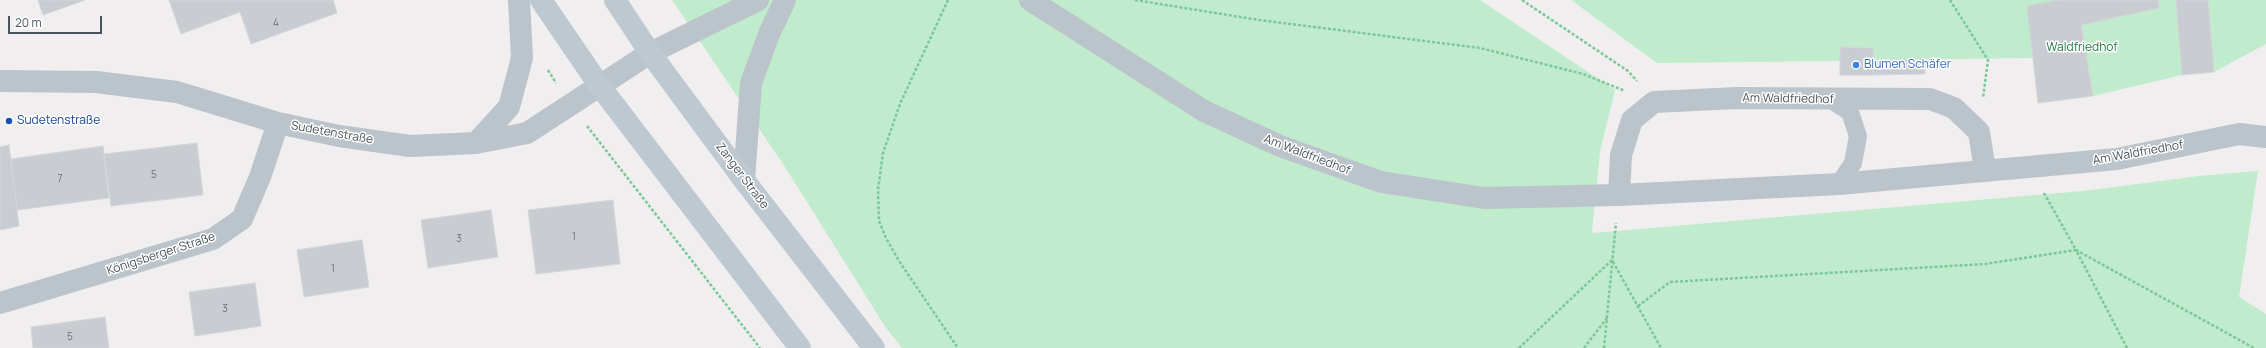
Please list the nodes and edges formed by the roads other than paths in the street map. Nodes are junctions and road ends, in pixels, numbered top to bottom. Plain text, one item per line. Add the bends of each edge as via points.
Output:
1 (519, 0) edge
2 (540, 0) edge
3 (615, 0) edge
4 (758, 0) edge
5 (785, 0) edge
6 (1030, 0) edge
7 (650, 53) junction
8 (0, 81) edge
9 (599, 85) junction
10 (1832, 100) junction
11 (278, 123) junction
12 (2266, 138) edge
13 (476, 143) junction
14 (1985, 170) junction
15 (744, 180) junction
16 (1838, 184) junction
17 (1619, 195) junction
18 (0, 303) edge
19 (800, 348) edge
20 (874, 348) edge

1 - 13 street via 522,58 509,107
2 - 9 street
3 - 7 street, Zanger Straße
4 - 7 street
5 - 15 street via 751,83
6 - 17 street, Am Waldfriedhof via 1204,111 1280,146 1380,182 1484,198
7 - 9 street, Sudetenstraße
7 - 15 street, Zanger Straße
8 - 11 street, Sudetenstraße via 96,82 177,92
9 - 13 street, Sudetenstraße via 527,133
9 - 19 street
10 - 14 street, Am Waldfriedhof via 1930,99 1954,108 1978,132
10 - 16 lane via 1850,112 1858,136 1853,164
10 - 17 street, Am Waldfriedhof via 1737,98 1654,102 1632,120 1621,155
11 - 13 street, Sudetenstraße via 340,136 410,146
11 - 18 street, Königsberger Straße via 260,177 242,219 214,240
12 - 14 street, Am Waldfriedhof via 2239,134 2117,159
14 - 16 street, Am Waldfriedhof
15 - 20 street, Zanger Straße
16 - 17 street, Am Waldfriedhof

